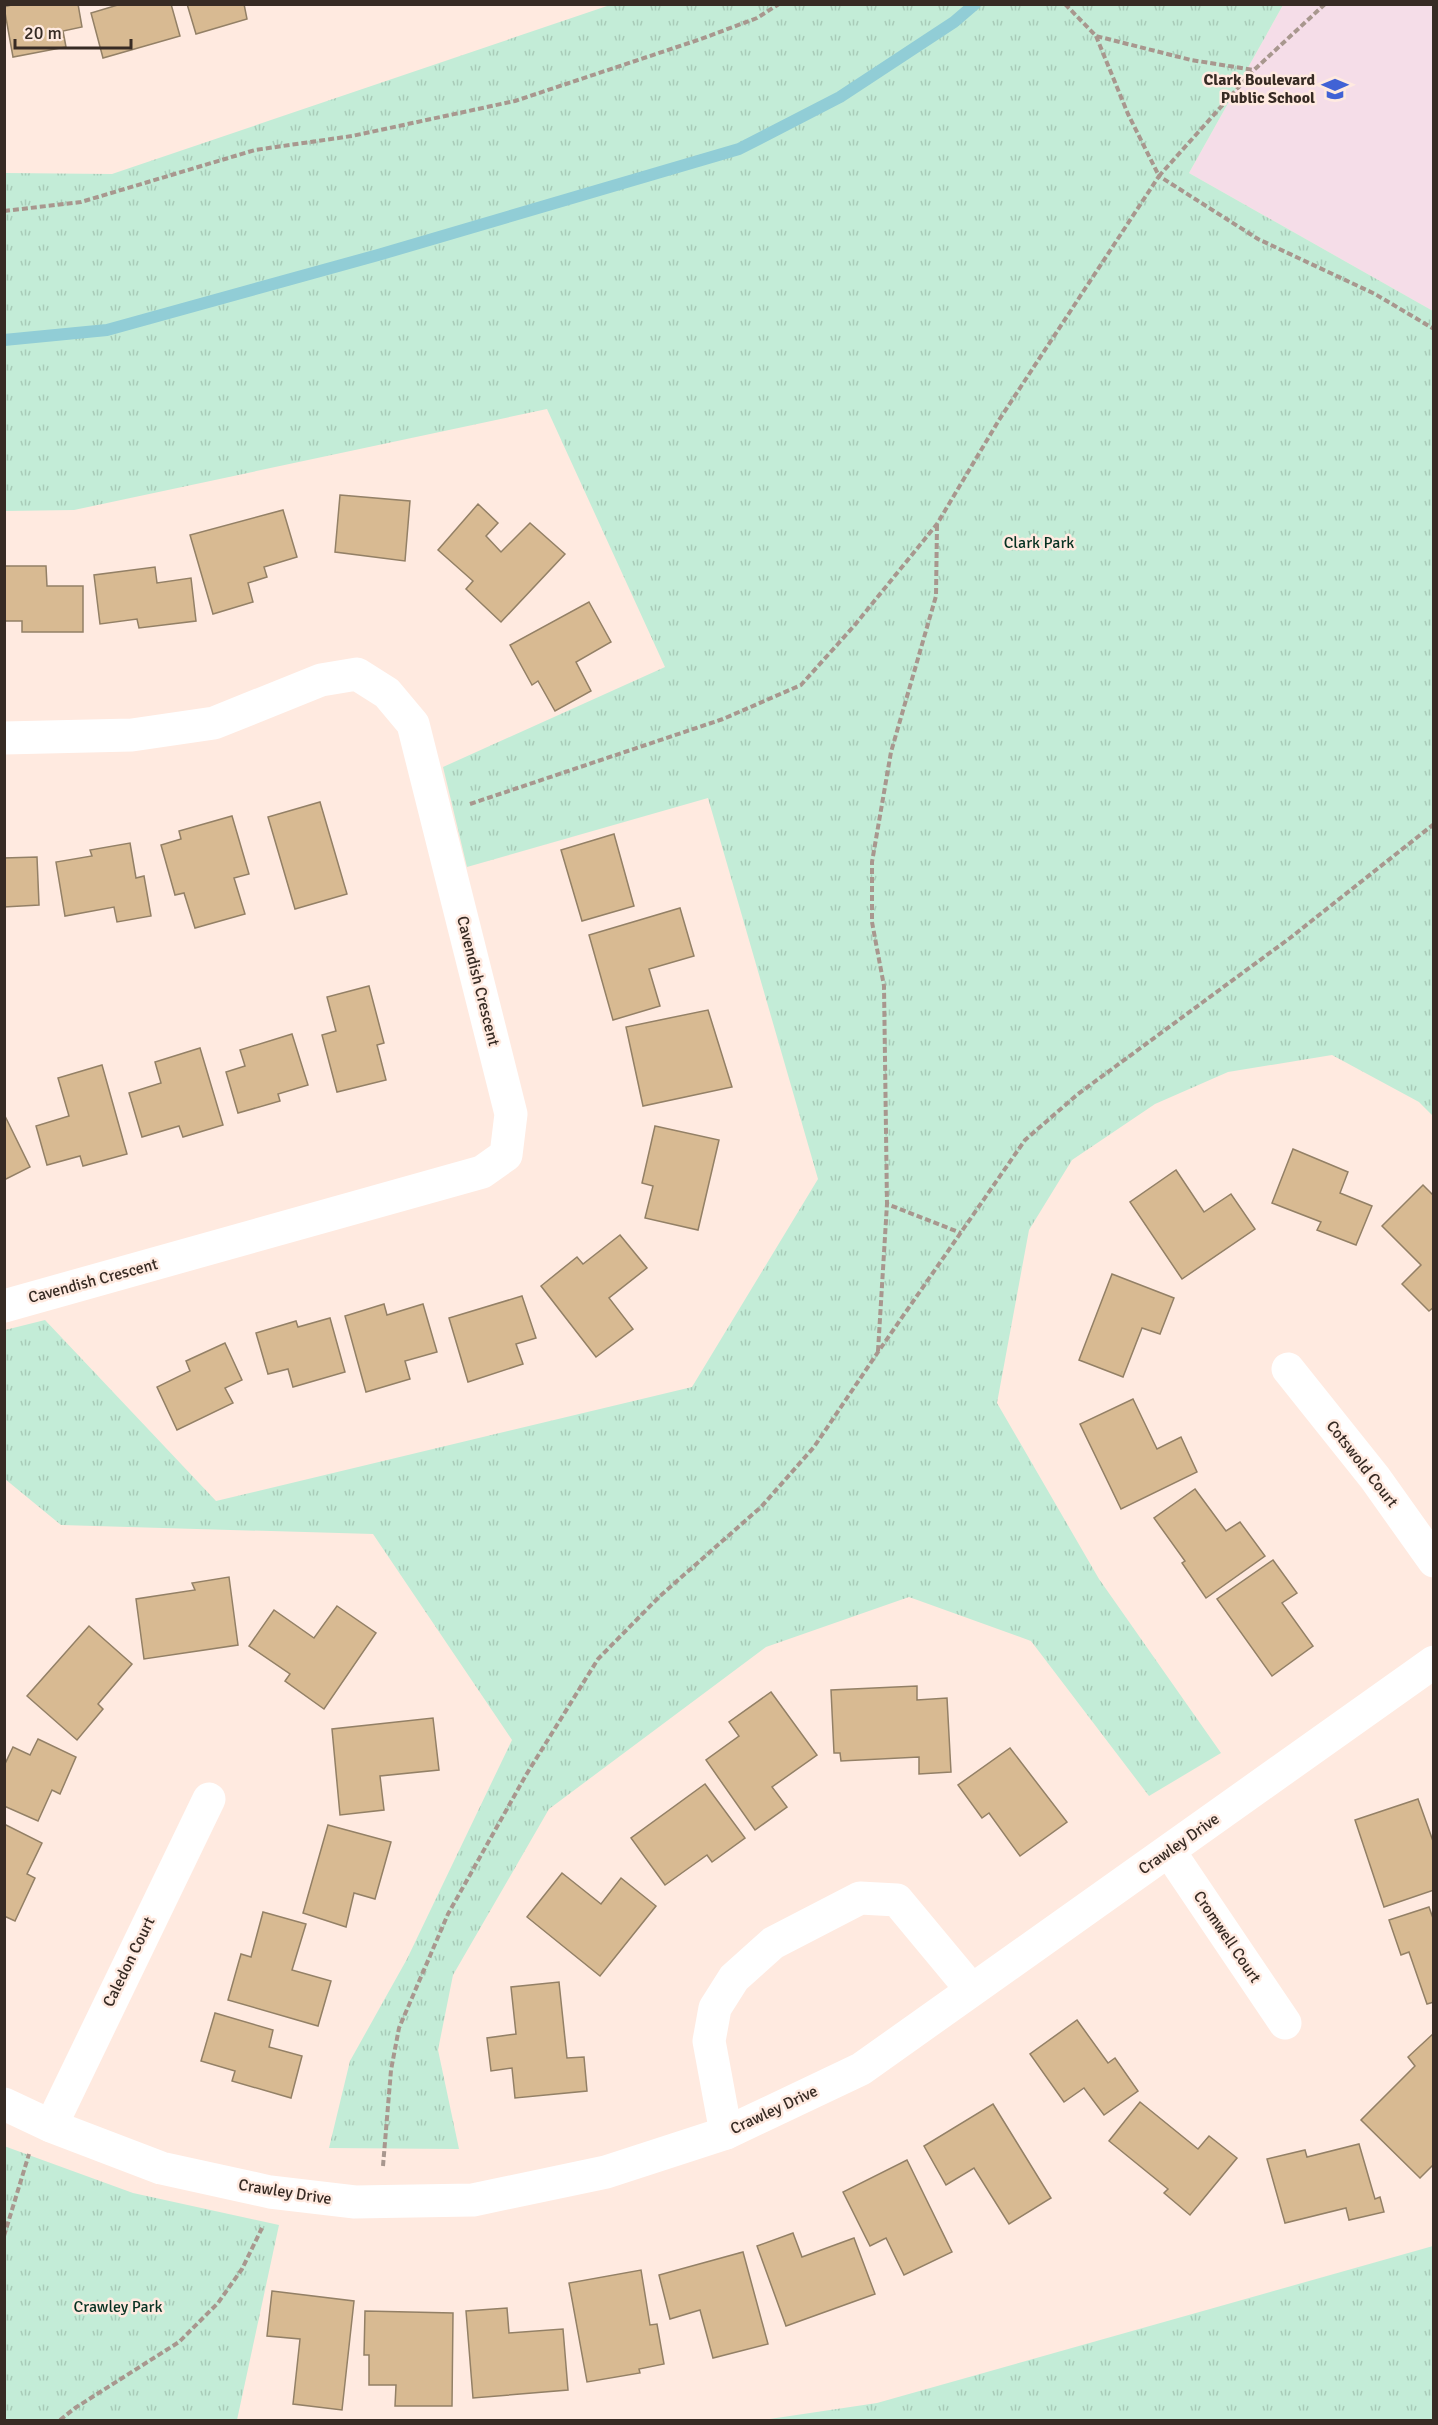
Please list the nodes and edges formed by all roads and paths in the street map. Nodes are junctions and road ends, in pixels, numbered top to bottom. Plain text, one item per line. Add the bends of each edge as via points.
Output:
1 (779, 4) edge
2 (1325, 4) edge
3 (1066, 6) edge
4 (1096, 36) junction
5 (1254, 70) junction
6 (1159, 176) junction
7 (4, 211) edge
8 (1434, 328) edge
9 (937, 524) junction
10 (4, 738) edge
11 (435, 815) junction
12 (1434, 825) edge
13 (887, 1204) junction
14 (961, 1233) junction
15 (4, 1306) edge
16 (878, 1352) junction
17 (1288, 1369) dead end
18 (1434, 1560) edge
19 (1434, 1662) edge
20 (209, 1799) dead end
21 (1169, 1851) junction
22 (971, 1989) junction
23 (1286, 2023) dead end
24 (4, 2104) edge
25 (45, 2123) junction
26 (726, 2133) junction
27 (270, 2192) junction
28 (380, 2202) junction
29 (4, 2236) edge
30 (60, 2421) edge

1 - 7 path via 757,18 701,39 515,101 352,136 255,150 81,202
2 - 5 path
3 - 4 path
4 - 5 path via 1191,60
4 - 6 path
5 - 6 path
6 - 8 path via 1258,238 1375,294
6 - 9 path via 999,420
9 - 11 path via 854,627 801,685 723,719
9 - 13 path via 936,596 891,752 872,862 872,922 884,986
10 - 11 street, Cavendish Crescent via 132,735 214,723 321,680 357,674 387,693 413,724
11 - 15 street, Cavendish Crescent via 512,1114 506,1155 482,1172 450,1182
12 - 14 path via 1290,939 1078,1094 1025,1140
13 - 14 path
13 - 16 path
14 - 16 path
16 - 28 path via 814,1447 768,1499 660,1596 598,1659 525,1775 448,1914 399,2028 391,2070
17 - 18 street, Cotswold Court
19 - 21 street, Crawley Drive
20 - 25 street, Caledon Court
21 - 22 street, Crawley Drive
21 - 23 street, Cromwell Court
22 - 26 street, Crawley Drive via 861,2069
22 - 26 street via 897,1900 860,1898 773,1943 734,1978 715,2008 708,2041
24 - 25 street, Crawley Drive
25 - 27 street, Crawley Drive via 161,2168
25 - 29 path
26 - 28 street, Crawley Drive via 606,2172 473,2200
27 - 28 street, Crawley Drive
27 - 30 path via 265,2222 242,2269 218,2303 178,2342

